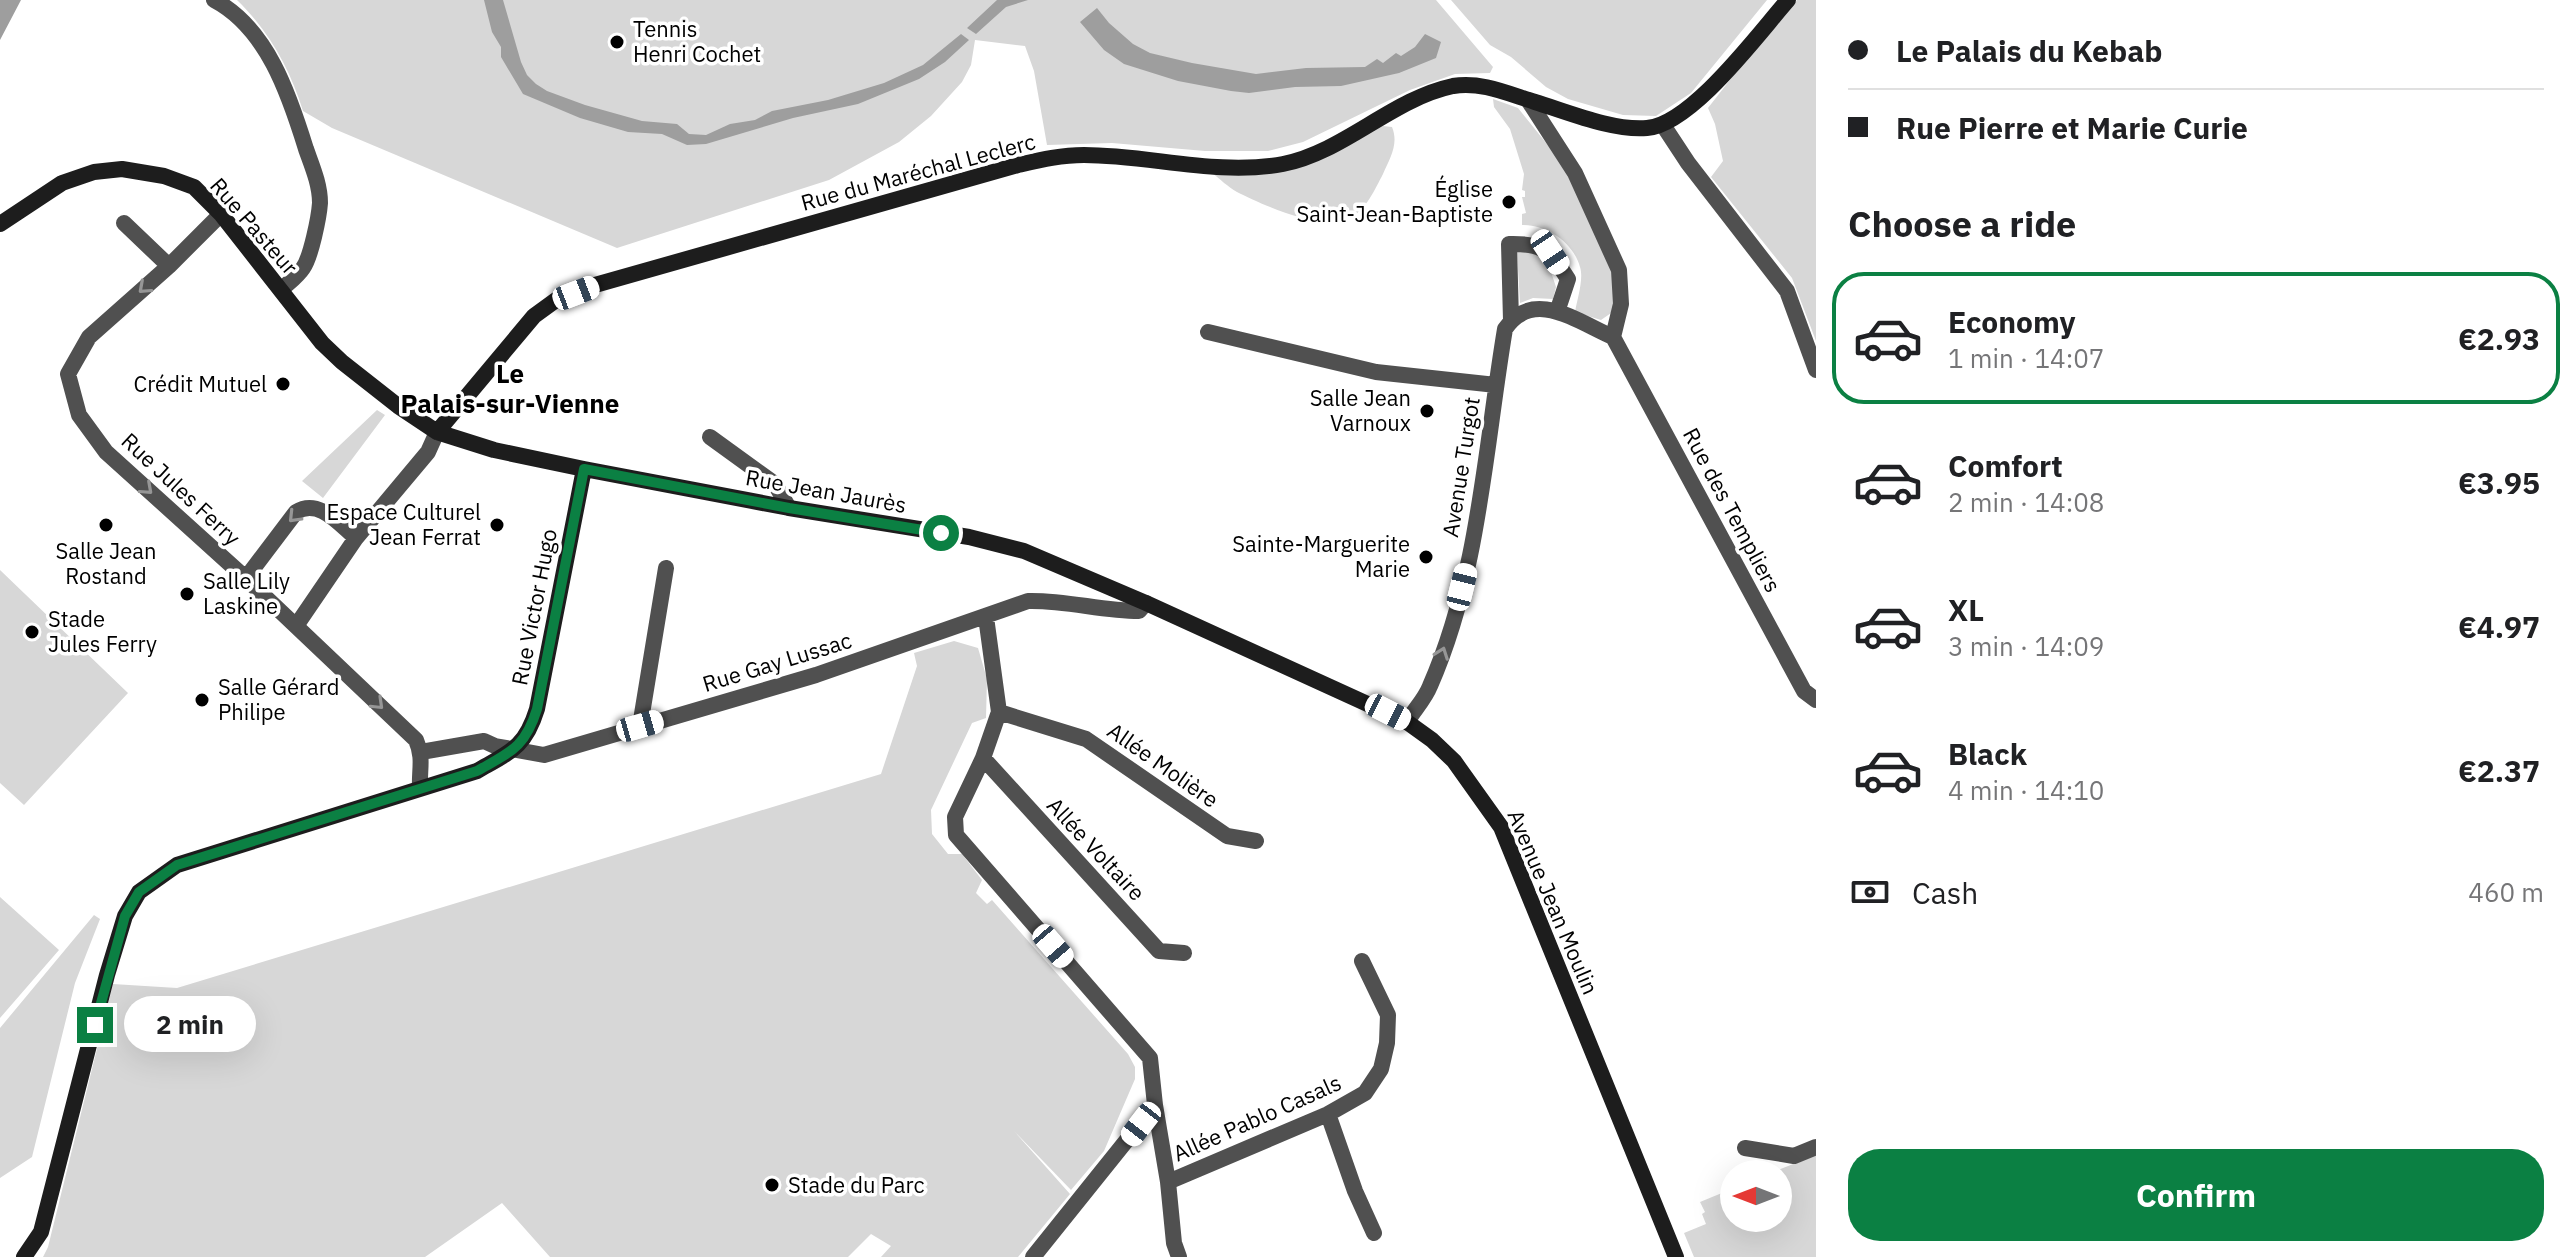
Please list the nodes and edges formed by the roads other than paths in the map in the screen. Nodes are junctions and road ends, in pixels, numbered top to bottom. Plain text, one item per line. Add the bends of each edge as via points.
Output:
1 (214, 0) edge
2 (1788, 0) edge
3 (1528, 100) junction
4 (1663, 125) junction
5 (221, 214) junction
6 (124, 223) dead end
7 (0, 224) edge
8 (169, 266) junction
9 (281, 290) junction
10 (1557, 312) junction
11 (1511, 320) junction
12 (1208, 332) dead end
13 (1613, 337) junction
14 (1816, 370) edge
15 (1496, 385) junction
16 (437, 432) junction
17 (710, 437) dead end
18 (584, 469) junction
19 (789, 508) junction
20 (356, 538) junction
21 (666, 568) dead end
22 (246, 578) junction
23 (1146, 603) junction
24 (986, 617) junction
25 (296, 626) junction
26 (1816, 700) edge
27 (999, 712) junction
28 (1407, 722) junction
29 (640, 726) junction
30 (516, 749) junction
31 (421, 752) junction
32 (983, 758) junction
33 (420, 788) junction
34 (1256, 841) dead end
35 (1184, 953) dead end
36 (1362, 961) dead end
37 (1155, 1105) junction
38 (1328, 1114) junction
39 (1816, 1147) edge
40 (1745, 1148) dead end
41 (1168, 1182) junction
42 (1374, 1233) dead end
43 (24, 1257) edge
44 (1033, 1257) edge
45 (1179, 1257) edge
46 (1676, 1257) edge

1 - 9 street via 234,11 266,53 290,99 318,184 319,213 305,267
2 - 4 main road via 1683,114
3 - 4 main road, Rue du Maréchal Leclerc via 1634,128
3 - 13 street via 1580,183 1619,270 1621,304
3 - 16 main road, Rue du Maréchal Leclerc via 1487,87 1455,86 1427,94 1315,153 1285,163 1252,167 1085,155 1030,162 595,285 556,300 534,316
4 - 14 street via 1787,291
5 - 7 main road, Rue Pasteur via 194,187 122,169 62,183
5 - 8 street, Rue Jules Ferry
5 - 9 main road, Rue Pasteur
6 - 8 street
8 -> 22 street, Rue Jules Ferry via 89,337 68,374 79,415 106,452
9 - 16 main road, Rue Pasteur via 342,362
10 - 11 street via 1527,309
10 - 11 street, Avenue Turgot via 1568,279 1550,252 1531,244 1509,244
10 - 13 street
11 - 15 street, Avenue Turgot
12 - 15 street via 1376,372
13 - 26 street, Rue des Templiers via 1804,691
28 -> 15 street, Avenue Turgot via 1429,689 1455,616 1470,558
16 - 18 main road, Rue Pasteur
16 - 20 street via 428,452
17 - 19 street via 775,484
18 - 19 main road, Rue Jean Jaurès
18 - 30 main road, Rue Victor Hugo via 537,709
19 - 23 main road, Rue Jean Jaurès via 969,537 1051,561
20 -> 22 street via 317,507 305,507
20 - 25 street
21 - 29 street
22 - 25 street, Rue Jules Ferry
23 - 24 street, Rue Gay Lussac via 1139,611 1108,611 1057,600 1028,601
23 - 28 main road, Avenue Jean Moulin
24 - 27 street
24 - 29 street, Rue Gay Lussac via 816,675
25 -> 31 street, Rue Jules Ferry via 416,740
27 - 32 street
27 - 34 street, Allée Molière via 1086,739 1227,836
28 - 46 main road, Avenue Jean Moulin via 1454,761 1501,827
29 - 30 street, Rue Gay Lussac via 544,755
30 - 31 street, Rue Gay Lussac via 484,741
30 - 33 main road via 477,771
31 - 33 street
32 - 35 street, Allée Voltaire via 1159,951
32 - 37 street via 955,817 956,835 1150,1058
33 - 43 main road via 177,865 139,892 125,916 107,975 41,1232
36 - 38 street, Allée Pablo Casals via 1388,1015 1387,1043 1381,1069 1365,1093
37 - 41 street
37 - 44 street
38 - 41 street, Allée Pablo Casals
38 - 42 street
39 - 40 street via 1794,1156
41 - 45 street

